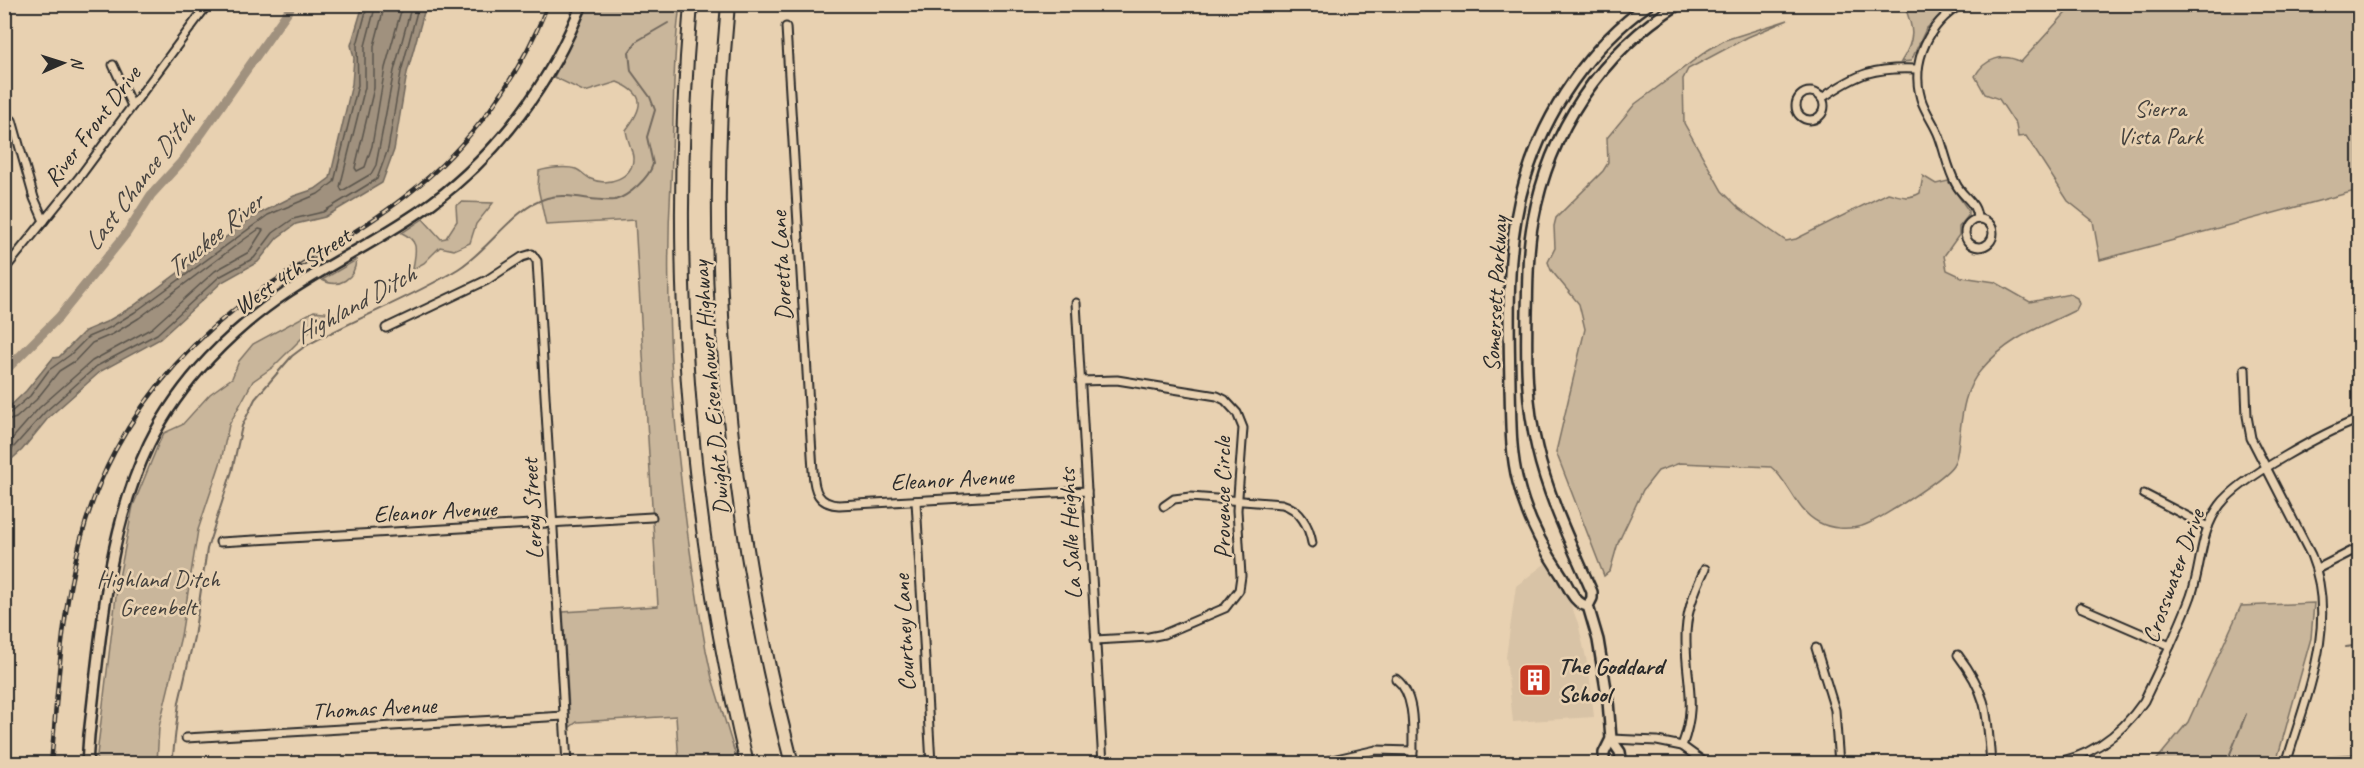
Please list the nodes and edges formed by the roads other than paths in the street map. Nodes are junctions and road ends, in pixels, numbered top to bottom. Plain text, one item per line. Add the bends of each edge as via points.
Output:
1 (208, 4) edge
2 (582, 4) edge
3 (691, 4) edge
4 (728, 4) edge
5 (1649, 4) edge
6 (1679, 4) edge
7 (1962, 4) edge
8 (786, 27) dead end
9 (113, 65) dead end
10 (1918, 69) junction
11 (1822, 98) junction
12 (132, 106) junction
13 (12, 120) dead end
14 (1977, 219) junction
15 (44, 221) junction
16 (4, 270) edge
17 (1076, 303) dead end
18 (386, 328) dead end
19 (2246, 369) dead end
20 (1080, 381) junction
21 (2360, 419) edge
22 (2265, 468) junction
23 (1087, 491) junction
24 (2144, 494) dead end
25 (821, 500) joint
26 (1238, 500) junction
27 (916, 501) junction
28 (1164, 506) dead end
29 (652, 517) dead end
30 (552, 523) junction
31 (2208, 527) junction
32 (220, 542) dead end
33 (1312, 543) dead end
34 (2360, 547) edge
35 (2316, 568) junction
36 (1705, 569) dead end
37 (1588, 606) junction
38 (2080, 607) dead end
39 (1095, 639) junction
40 (2170, 646) junction
41 (1816, 648) dead end
42 (1958, 655) dead end
43 (1396, 679) dead end
44 (564, 716) junction
45 (186, 738) dead end
46 (1611, 739) junction
47 (1682, 746) junction
48 (1413, 751) junction
49 (2360, 759) edge
50 (2286, 763) edge
51 (87, 764) edge
52 (567, 764) edge
53 (747, 764) edge
54 (792, 764) edge
55 (931, 764) edge
56 (1103, 764) edge
57 (1314, 764) edge
58 (1413, 764) edge
59 (1604, 764) edge
60 (1622, 764) edge
61 (1707, 764) edge
62 (1839, 764) edge
63 (1991, 764) edge
64 (2046, 764) edge

1 - 12 street, River Front Drive
2 - 51 main road, West 4th Street via 539,88 512,127 474,167 406,220 266,307 215,352 175,402 149,444 114,552
3 - 53 highway, Dwight D. Eisenhower Highway via 681,187 686,382 706,559
4 - 54 highway, Dwight D. Eisenhower Highway via 719,224 728,395 752,576
5 - 37 main road, Somersett Parkway via 1600,48 1556,107 1525,180 1512,250 1514,466 1541,542 1576,600
6 - 37 main road, Somersett Parkway via 1621,50 1580,100 1552,154 1532,223 1526,340 1529,403 1543,471 1592,592
7 - 10 street via 1934,28
8 - 25 street, Doretta Lane via 813,471
9 - 12 street
10 - 11 street via 1869,71 1849,79
10 - 14 street via 1924,107 1938,133 1954,182 1976,208
11 - 11 street via 1811,91 1802,94 1796,102 1799,116 1812,120 1821,116 1825,108
12 - 15 street, River Front Drive
13 - 15 street
14 - 14 street via 1969,223 1965,232 1968,241 1980,247 1988,244 1994,231 1990,223
15 - 16 street, River Front Drive
17 - 20 street, La Salle Heights
18 - 30 street, Leroy Street via 532,254 538,269
19 - 22 street via 2248,428
20 - 23 street, La Salle Heights
20 - 26 street, Provence Circle via 1135,382 1225,400 1237,413 1243,428
21 - 22 street, Crosswater Drive
22 - 31 street, Crosswater Drive via 2220,504
22 - 35 street
23 - 27 street, Eleanor Avenue
23 - 39 street, La Salle Heights
24 - 31 street
25 - 27 street, Eleanor Avenue via 839,505
26 - 28 street via 1181,497
26 - 33 street via 1292,508 1306,524
26 - 39 street, Provence Circle via 1241,583 1230,603 1156,636
27 - 55 street, Courtney Lane
29 - 30 street, Eleanor Avenue
30 - 32 street, Eleanor Avenue
30 - 44 street, Leroy Street
31 - 40 street, Crosswater Drive via 2191,596
34 - 35 street
35 - 50 street via 2322,589 2323,623
36 - 47 street via 1687,621 1686,658 1692,698 1689,729
37 - 46 main road, Somersett Parkway via 1602,656
38 - 40 street
39 - 56 street, La Salle Heights
40 - 64 street, Crosswater Drive via 2144,701 2123,727 2097,748
41 - 62 street via 1835,710
42 - 63 street via 1984,697
43 - 48 street via 1409,697
44 - 45 street, Thomas Avenue
44 - 52 street, Leroy Street
46 - 47 street
46 - 59 main road, Somersett Parkway via 1605,747
46 - 60 main road, Somersett Parkway via 1620,752
47 - 61 street
48 - 57 street via 1376,750
48 - 58 street
49 - 50 street

